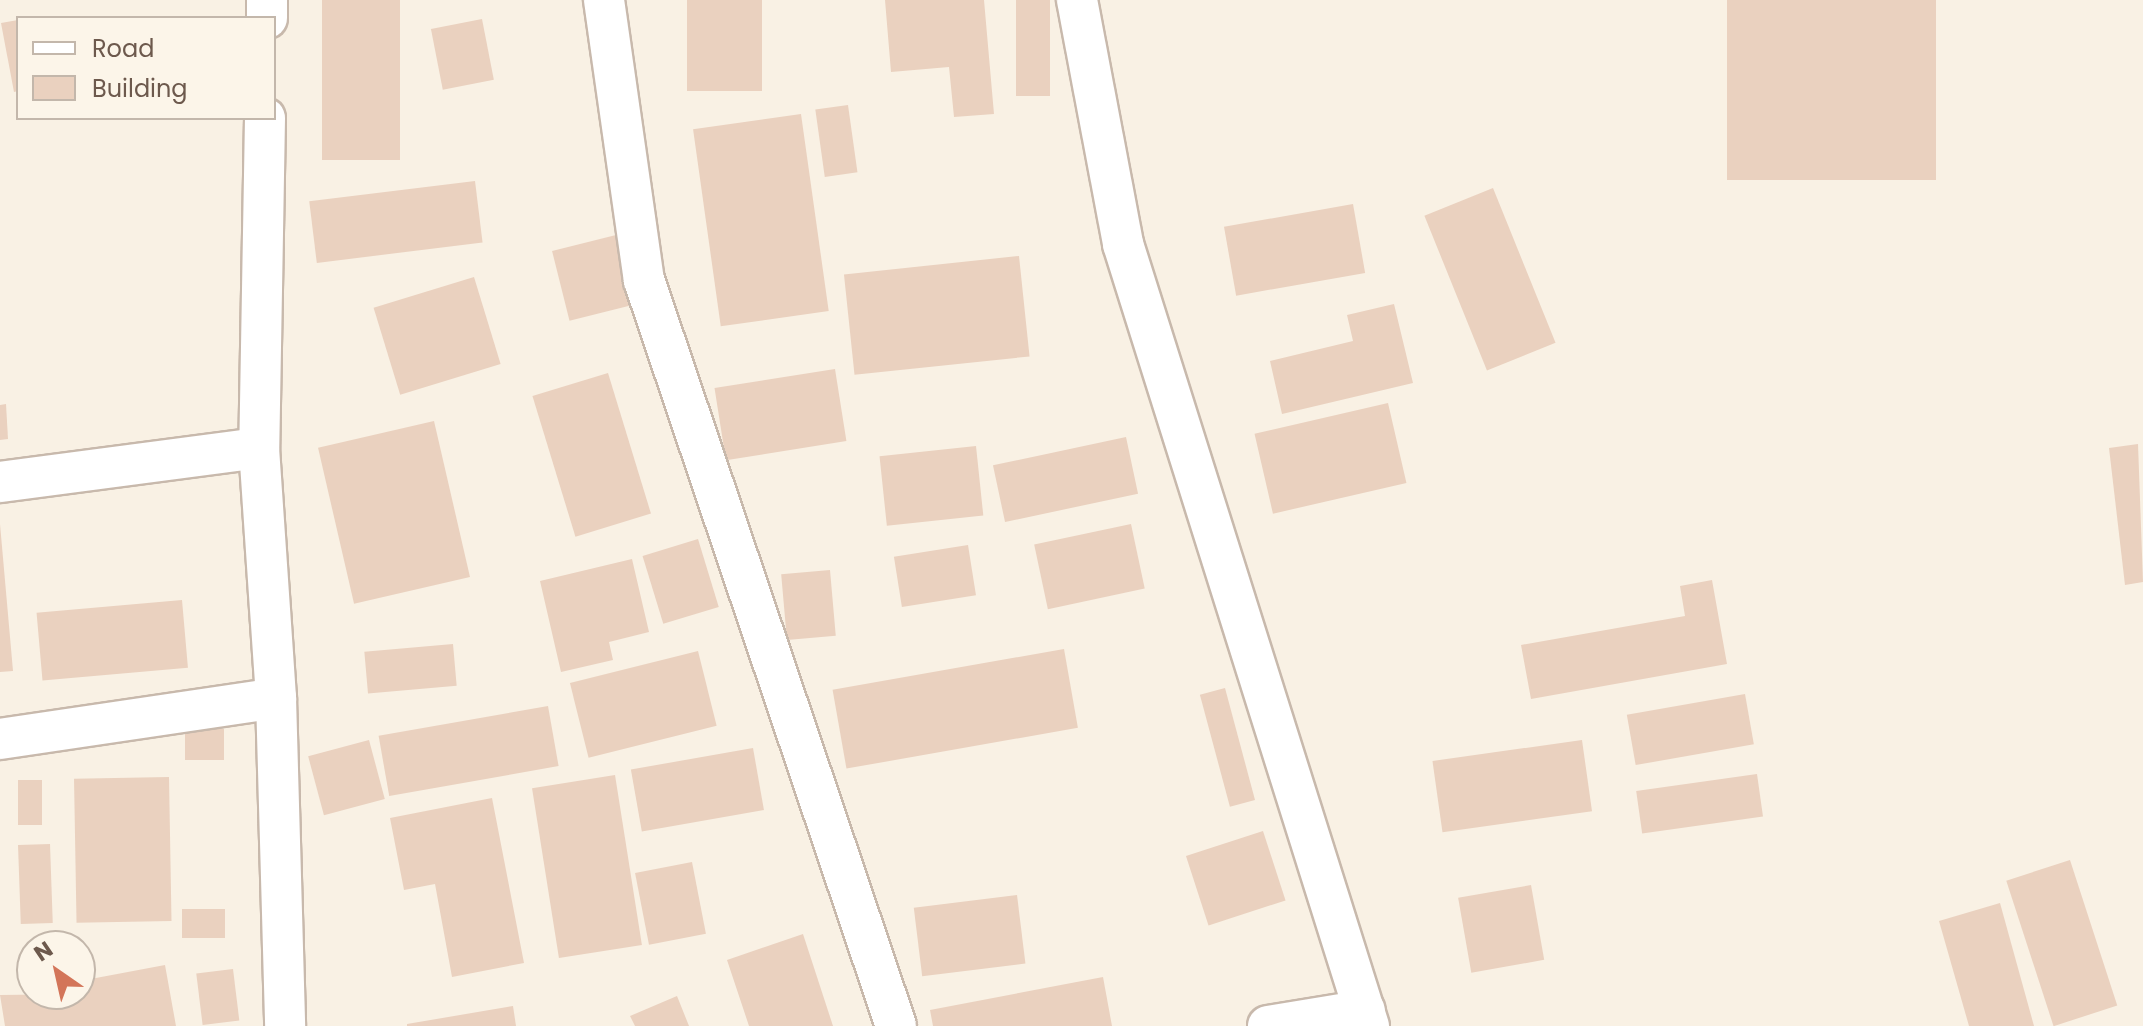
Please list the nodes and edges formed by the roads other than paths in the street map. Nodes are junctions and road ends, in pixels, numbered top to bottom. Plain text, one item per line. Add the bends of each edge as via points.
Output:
1 (604, 0) edge
2 (1077, 0) edge
3 (265, 120) edge
4 (259, 448) junction
5 (0, 482) edge
6 (276, 698) junction
7 (0, 739) edge
8 (1367, 1018) edge
9 (285, 1026) edge
10 (896, 1026) edge
11 (1268, 1026) edge

1 - 10 street via 644,280
2 - 8 street via 1123,244
3 - 4 street
4 - 5 street
4 - 6 street
6 - 7 street
6 - 9 street
8 - 11 street

